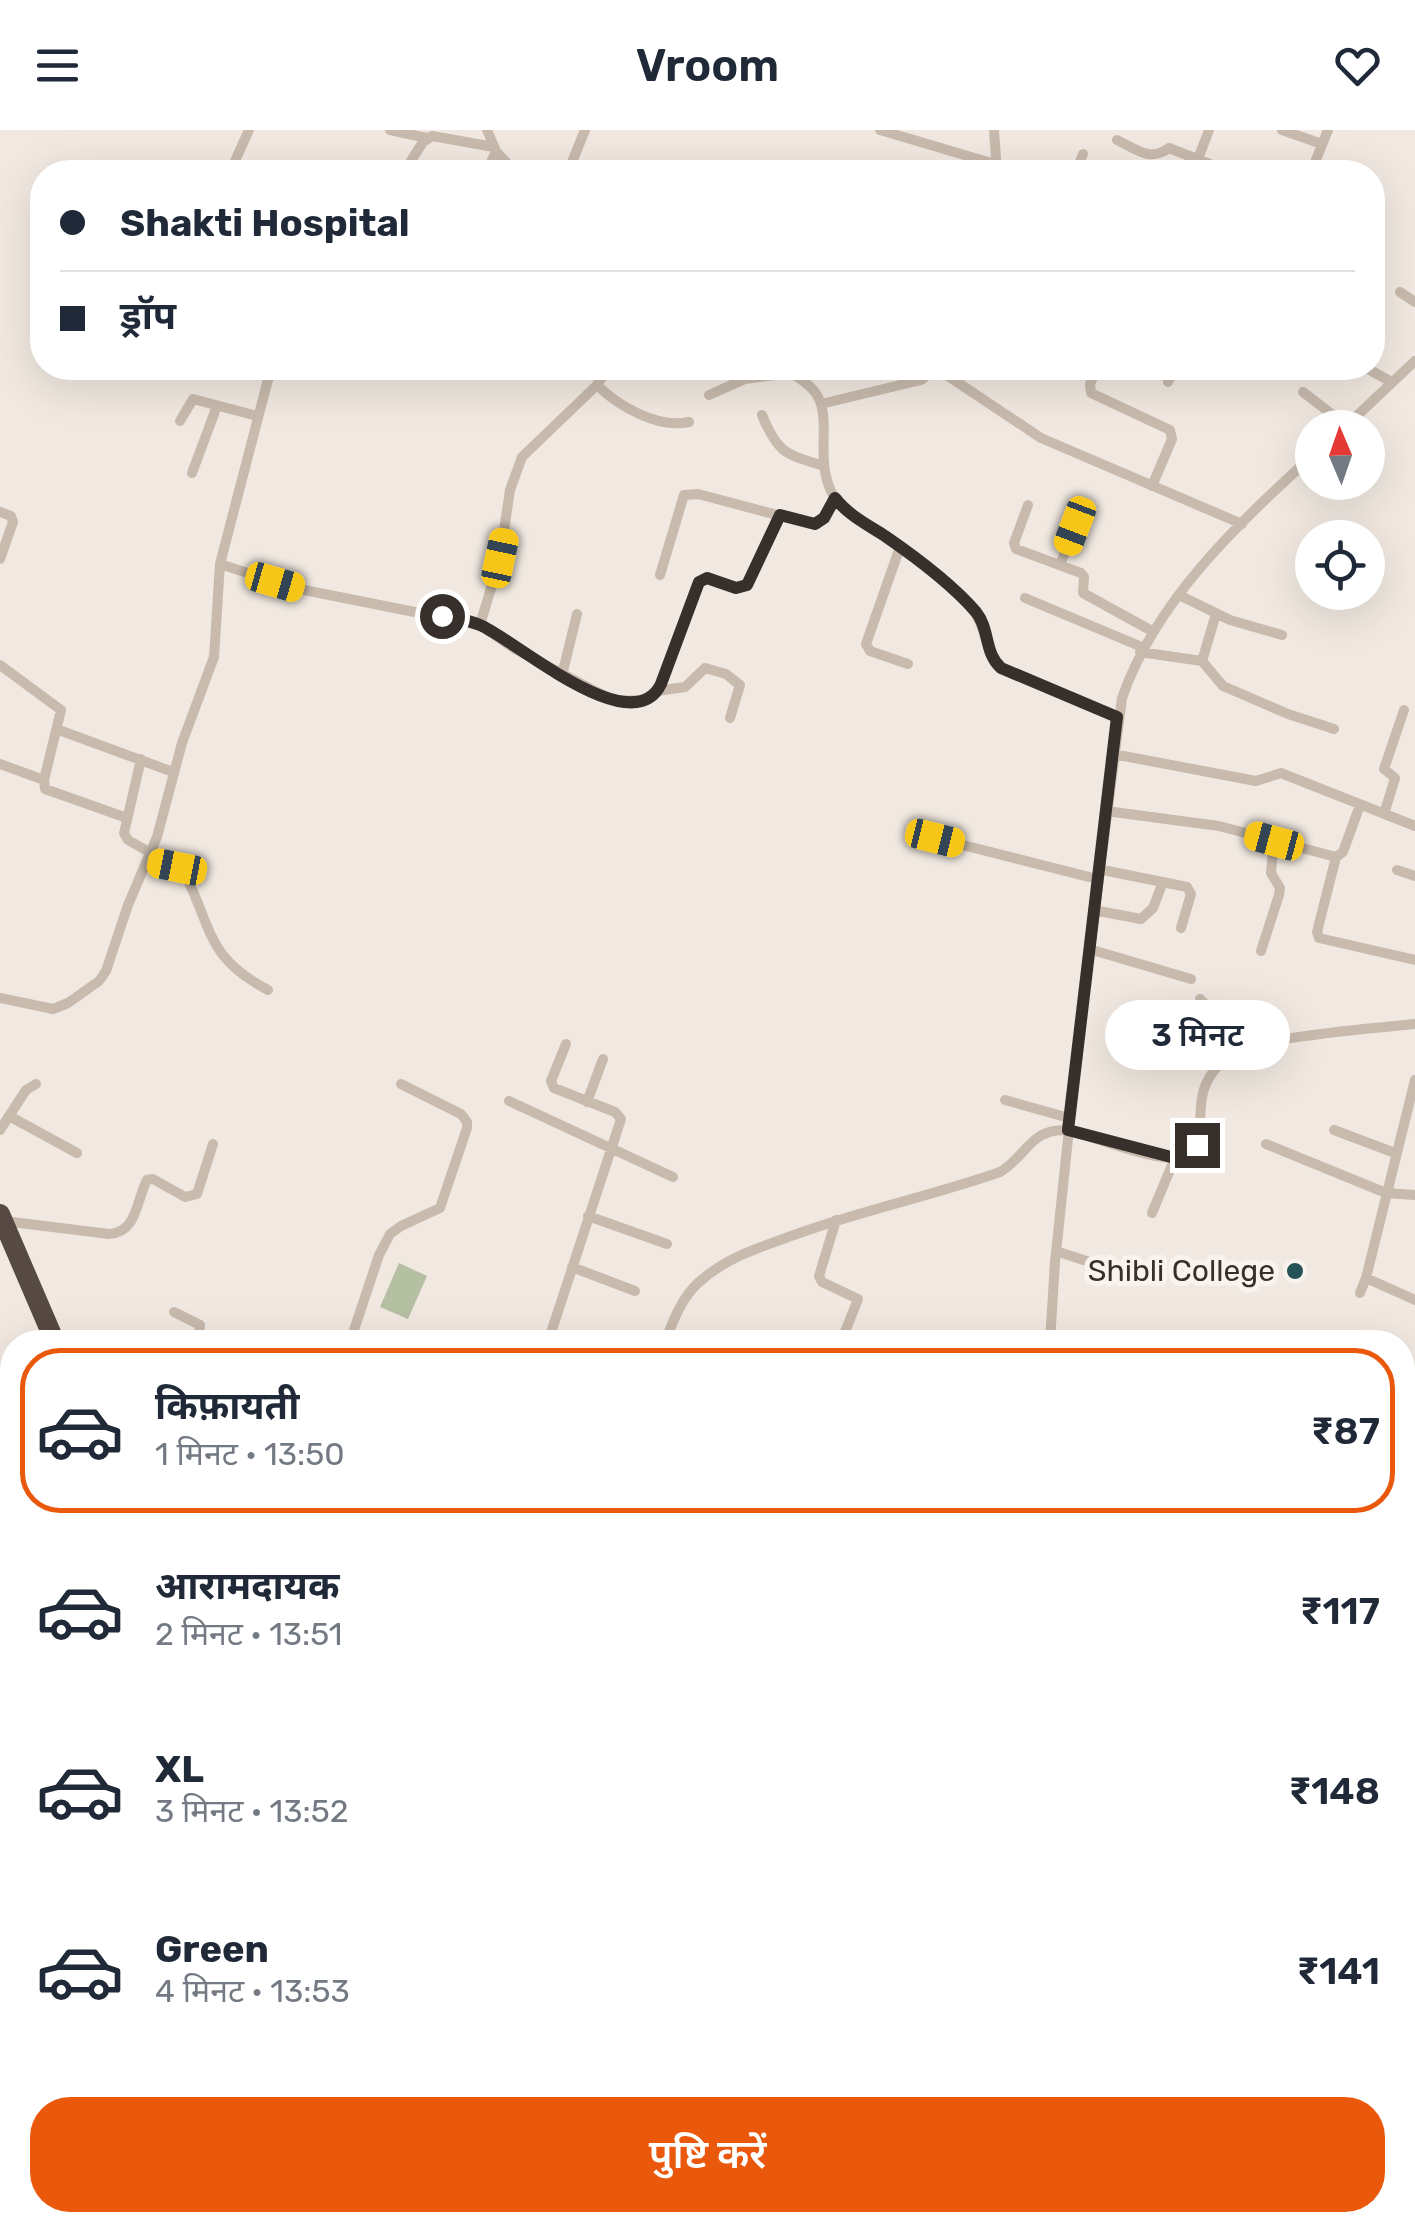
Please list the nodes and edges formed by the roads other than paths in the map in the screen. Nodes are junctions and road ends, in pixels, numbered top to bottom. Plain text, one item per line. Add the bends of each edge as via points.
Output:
1 (249, 130) edge
2 (390, 130) edge
3 (487, 130) edge
4 (585, 130) edge
5 (880, 130) edge
6 (994, 130) edge
7 (1209, 130) edge
8 (1282, 130) edge
9 (1328, 130) edge
10 (427, 138) junction
11 (1116, 140) dead end
12 (1322, 144) junction
13 (495, 149) junction
14 (1083, 154) dead end
15 (235, 160) edge
16 (412, 160) edge
17 (491, 160) edge
18 (505, 160) edge
19 (573, 160) edge
20 (971, 160) edge
21 (997, 160) edge
22 (1081, 160) edge
23 (1198, 160) joint
24 (1316, 160) edge
25 (1400, 292) dead end
26 (1415, 302) edge
27 (1415, 361) edge
28 (1385, 378) edge
29 (267, 380) edge
30 (600, 380) edge
31 (743, 380) edge
32 (801, 380) edge
33 (921, 380) edge
34 (954, 380) edge
35 (1092, 380) edge
36 (1390, 380) junction
37 (596, 385) junction
38 (1302, 392) dead end
39 (710, 395) dead end
40 (821, 404) junction
41 (217, 406) junction
42 (1325, 410) edge
43 (1361, 410) edge
44 (762, 415) dead end
45 (257, 416) junction
46 (180, 421) dead end
47 (689, 422) dead end
48 (824, 466) junction
49 (192, 473) dead end
50 (1295, 473) edge
51 (1152, 486) junction
52 (835, 498) junction
53 (1028, 506) dead end
54 (0, 512) edge
55 (780, 515) junction
56 (1242, 524) junction
57 (1075, 526) dead end
58 (900, 547) junction
59 (0, 559) edge
60 (220, 564) junction
61 (1060, 565) junction
62 (660, 575) dead end
63 (1179, 596) junction
64 (1026, 598) dead end
65 (577, 614) dead end
66 (1216, 614) junction
67 (480, 625) junction
68 (1152, 631) junction
69 (1282, 635) dead end
70 (1141, 649) junction
71 (1202, 661) junction
72 (908, 664) dead end
73 (0, 665) edge
74 (562, 675) junction
75 (657, 692) junction
76 (1404, 710) dead end
77 (1117, 717) junction
78 (730, 718) dead end
79 (59, 730) junction
80 (1334, 730) dead end
81 (1113, 754) junction
82 (141, 759) junction
83 (0, 764) edge
84 (173, 772) junction
85 (44, 780) junction
86 (1360, 805) junction
87 (1106, 810) junction
88 (1384, 814) junction
89 (127, 818) junction
90 (1415, 826) edge
91 (935, 838) dead end
92 (1274, 841) junction
93 (1336, 856) junction
94 (149, 857) junction
95 (1397, 870) dead end
96 (1098, 874) junction
97 (1415, 876) edge
98 (1164, 882) junction
99 (1093, 910) junction
100 (1182, 928) dead end
101 (1089, 949) junction
102 (1261, 951) dead end
103 (1415, 960) edge
104 (1192, 979) dead end
105 (268, 990) dead end
106 (0, 998) edge
107 (1200, 999) dead end
108 (1415, 1024) edge
109 (566, 1044) dead end
110 (1237, 1050) junction
111 (603, 1059) dead end
112 (1415, 1080) edge
113 (36, 1084) dead end
114 (401, 1084) dead end
115 (1005, 1100) dead end
116 (509, 1101) dead end
117 (586, 1102) junction
118 (9, 1116) junction
119 (1069, 1124) junction
120 (0, 1130) edge
121 (1334, 1130) dead end
122 (213, 1144) dead end
123 (1266, 1144) dead end
124 (610, 1148) junction
125 (77, 1153) dead end
126 (1395, 1154) junction
127 (1175, 1158) junction
128 (674, 1177) dead end
129 (1386, 1192) junction
130 (1415, 1195) edge
131 (1152, 1213) dead end
132 (588, 1216) junction
133 (2, 1218) edge
134 (836, 1220) junction
135 (667, 1244) dead end
136 (1056, 1251) junction
137 (572, 1268) junction
138 (1126, 1274) dead end
139 (1366, 1278) junction
140 (635, 1291) dead end
141 (1360, 1292) dead end
142 (1415, 1300) edge
143 (174, 1312) dead end
144 (50, 1330) edge
145 (200, 1330) edge
146 (354, 1330) edge
147 (552, 1330) edge
148 (670, 1330) edge
149 (846, 1330) edge
150 (1051, 1330) edge

1 - 15 street
2 - 10 street
3 - 13 street
4 - 19 street
5 - 20 street
6 - 21 street
7 - 23 street
8 - 12 street
9 - 12 street
10 - 13 street
10 - 16 street
11 - 23 street via 1153,156 1166,148
12 - 24 street
13 - 17 street
13 - 18 street
14 - 22 street
25 - 26 street
27 - 36 street
28 - 36 street
29 - 45 street
30 - 37 street
31 - 39 street
32 - 40 street
33 - 40 street
34 - 51 street via 1041,438
35 - 51 street via 1091,393 1170,430
36 - 43 street
37 - 47 street via 656,419
37 - 67 street via 522,456
38 - 42 street
40 - 48 street
41 - 45 street
41 - 46 street via 193,399
41 - 49 street
44 - 48 street via 782,452
45 - 60 street
48 - 52 street
50 - 56 street
51 - 56 street
52 - 55 street via 815,524
52 - 58 street
53 - 61 street via 1014,547
54 - 59 street via 13,522
55 - 62 street via 684,496
55 - 75 street via 747,585 699,582
56 - 63 street
57 - 61 street
58 - 72 street via 866,644
58 - 77 street via 976,612 1001,668
60 - 67 street via 294,588
60 - 84 street via 214,657
61 - 68 street via 1083,574 1086,595
63 - 66 street
63 - 68 street
64 - 70 street
65 - 74 street
66 - 69 street
66 - 71 street
67 - 74 street
68 - 70 street
70 - 71 street
70 - 77 street
71 - 80 street via 1223,686
73 - 79 street via 59,706
74 - 75 street via 614,701 644,700
75 - 78 street via 686,686 705,668 726,674 740,685
76 - 88 street via 1384,769 1395,778
77 - 81 street
79 - 82 street
79 - 85 street
81 - 86 street via 1256,781 1281,773
81 - 87 street
82 - 84 street
82 - 89 street
83 - 85 street
84 - 94 street
85 - 89 street via 49,792
86 - 88 street
86 - 93 street
87 - 92 street
87 - 96 street
88 - 90 street
89 - 94 street via 125,838
91 - 96 street
92 - 93 street
92 - 102 street via 1270,873 1280,888
93 - 103 street via 1319,938
94 - 105 street via 185,874 218,953
94 - 106 street via 99,981 53,1009
95 - 97 street
96 - 98 street
96 - 99 street
98 - 99 street via 1141,920
98 - 100 street via 1191,892
99 - 101 street
101 - 104 street
101 - 119 street
107 - 110 street via 1213,1012 1211,1037
108 - 110 street
109 - 117 street via 552,1085
110 - 127 street via 1204,1088 1194,1150
111 - 117 street
112 - 126 street
113 - 118 street
114 - 146 street via 461,1114 467,1128 444,1202 384,1244
115 - 119 street
116 - 124 street
117 - 124 street via 619,1115
118 - 120 street
118 - 125 street
119 - 127 street
119 - 134 street via 1040,1134 1000,1172
119 - 136 street
121 - 126 street
122 - 133 street via 197,1194 185,1198 146,1180 123,1232
123 - 129 street
124 - 128 street
124 - 132 street
126 - 129 street
127 - 131 street
129 - 130 street
129 - 139 street
132 - 135 street
132 - 137 street
133 - 144 highway
134 - 148 street via 716,1269 696,1284
134 - 149 street via 819,1276 858,1300
136 - 138 street
136 - 150 street
137 - 140 street
137 - 147 street
139 - 141 street
139 - 142 street
143 - 145 street

